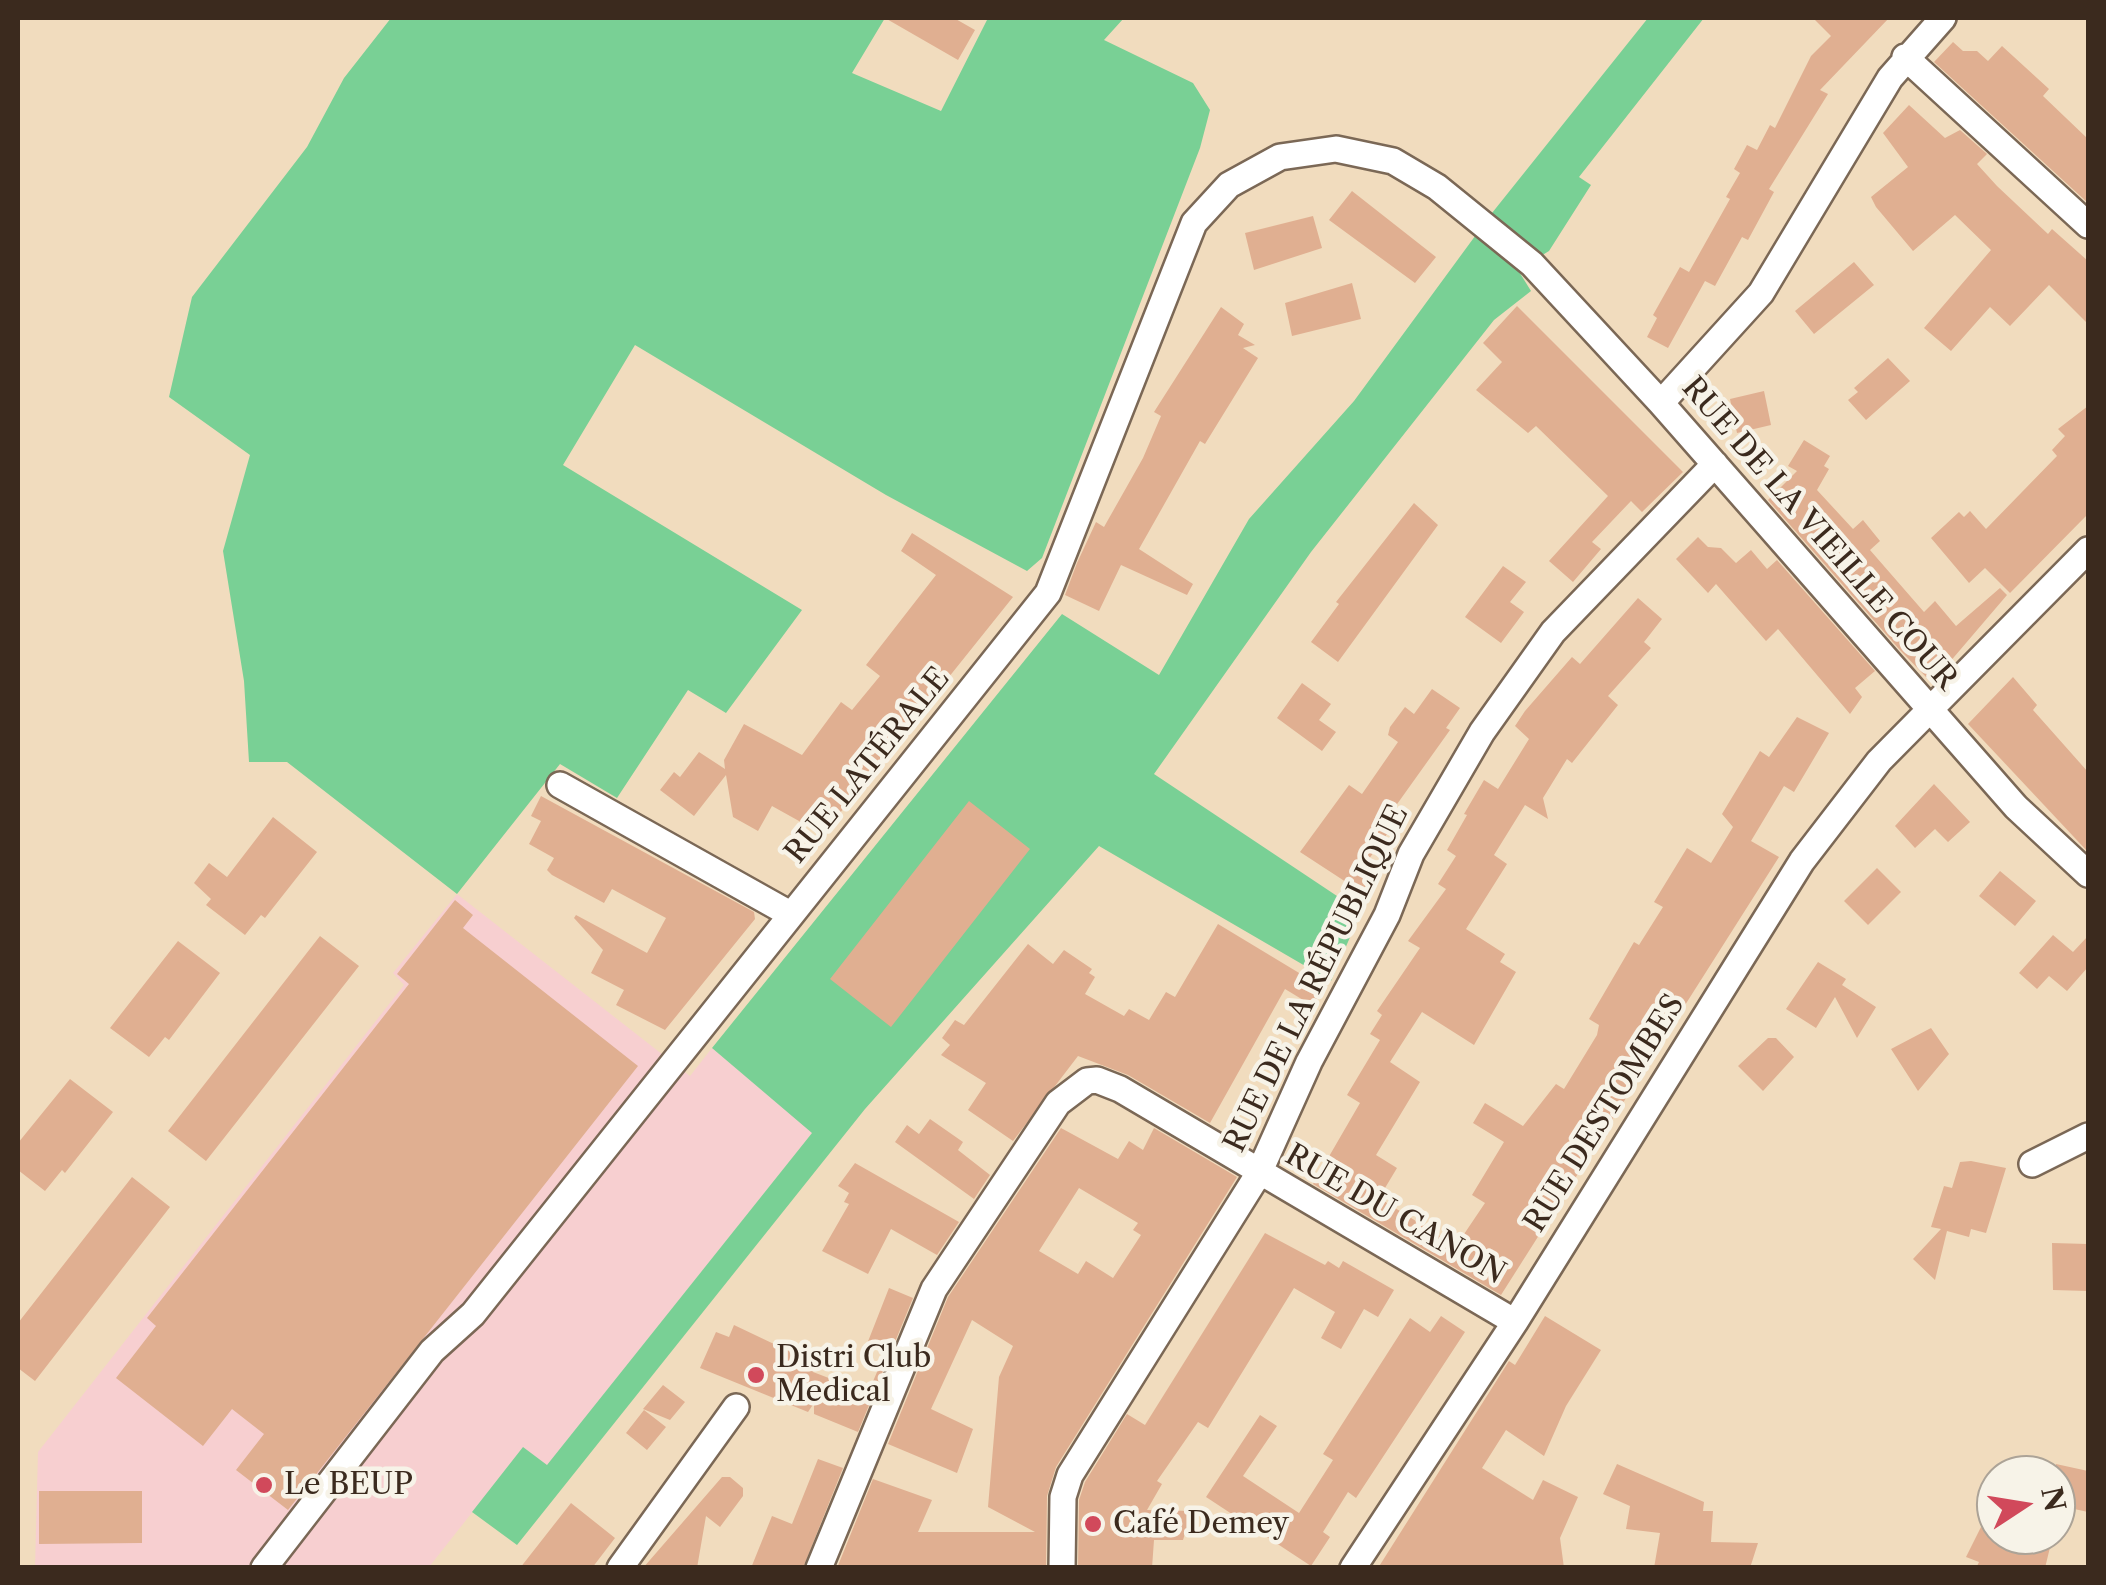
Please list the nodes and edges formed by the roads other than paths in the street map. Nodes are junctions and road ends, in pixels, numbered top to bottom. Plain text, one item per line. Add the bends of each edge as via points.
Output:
1 (1943, 18) edge
2 (1906, 56) junction
3 (2088, 225) edge
4 (1500, 240) joint
5 (1661, 403) junction
6 (1715, 464) junction
7 (2088, 550) edge
8 (1930, 708) junction
9 (560, 785) dead end
10 (2088, 874) edge
11 (790, 914) junction
12 (2088, 1136) edge
13 (2032, 1164) dead end
14 (1258, 1173) junction
15 (1515, 1322) junction
16 (736, 1407) dead end
17 (264, 1568) edge
18 (620, 1568) edge
19 (819, 1568) edge
20 (1062, 1568) edge
21 (1353, 1568) edge

1 - 2 street
2 - 3 street
2 - 5 street via 1761,293
4 - 5 street, RUE DE LA VIEILLE COUR via 1543,274
4 - 11 street, RUE LATÉRALE via 1421,176 1356,150 1280,156 1215,197 1186,239 1054,582
5 - 6 street, RUE DE LA VIEILLE COUR
6 - 8 street, RUE DE LA VIEILLE COUR
6 - 14 street, RUE DE LA RÉPUBLIQUE via 1553,632 1506,694 1412,854
7 - 8 street, RUE DESTOMBES
8 - 10 street, RUE DE LA VIEILLE COUR via 2026,818
8 - 15 street, RUE DESTOMBES via 1878,761 1802,861
9 - 11 street
11 - 17 street, RUE LATÉRALE via 473,1314 432,1351
12 - 13 street
14 - 15 street, RUE DU CANON
14 - 19 street, RUE DU CANON via 1097,1080 1058,1102 940,1278
14 - 20 street, RUE DE LA RÉPUBLIQUE via 1070,1475 1063,1497
15 - 21 street, RUE DESTOMBES
16 - 18 street

